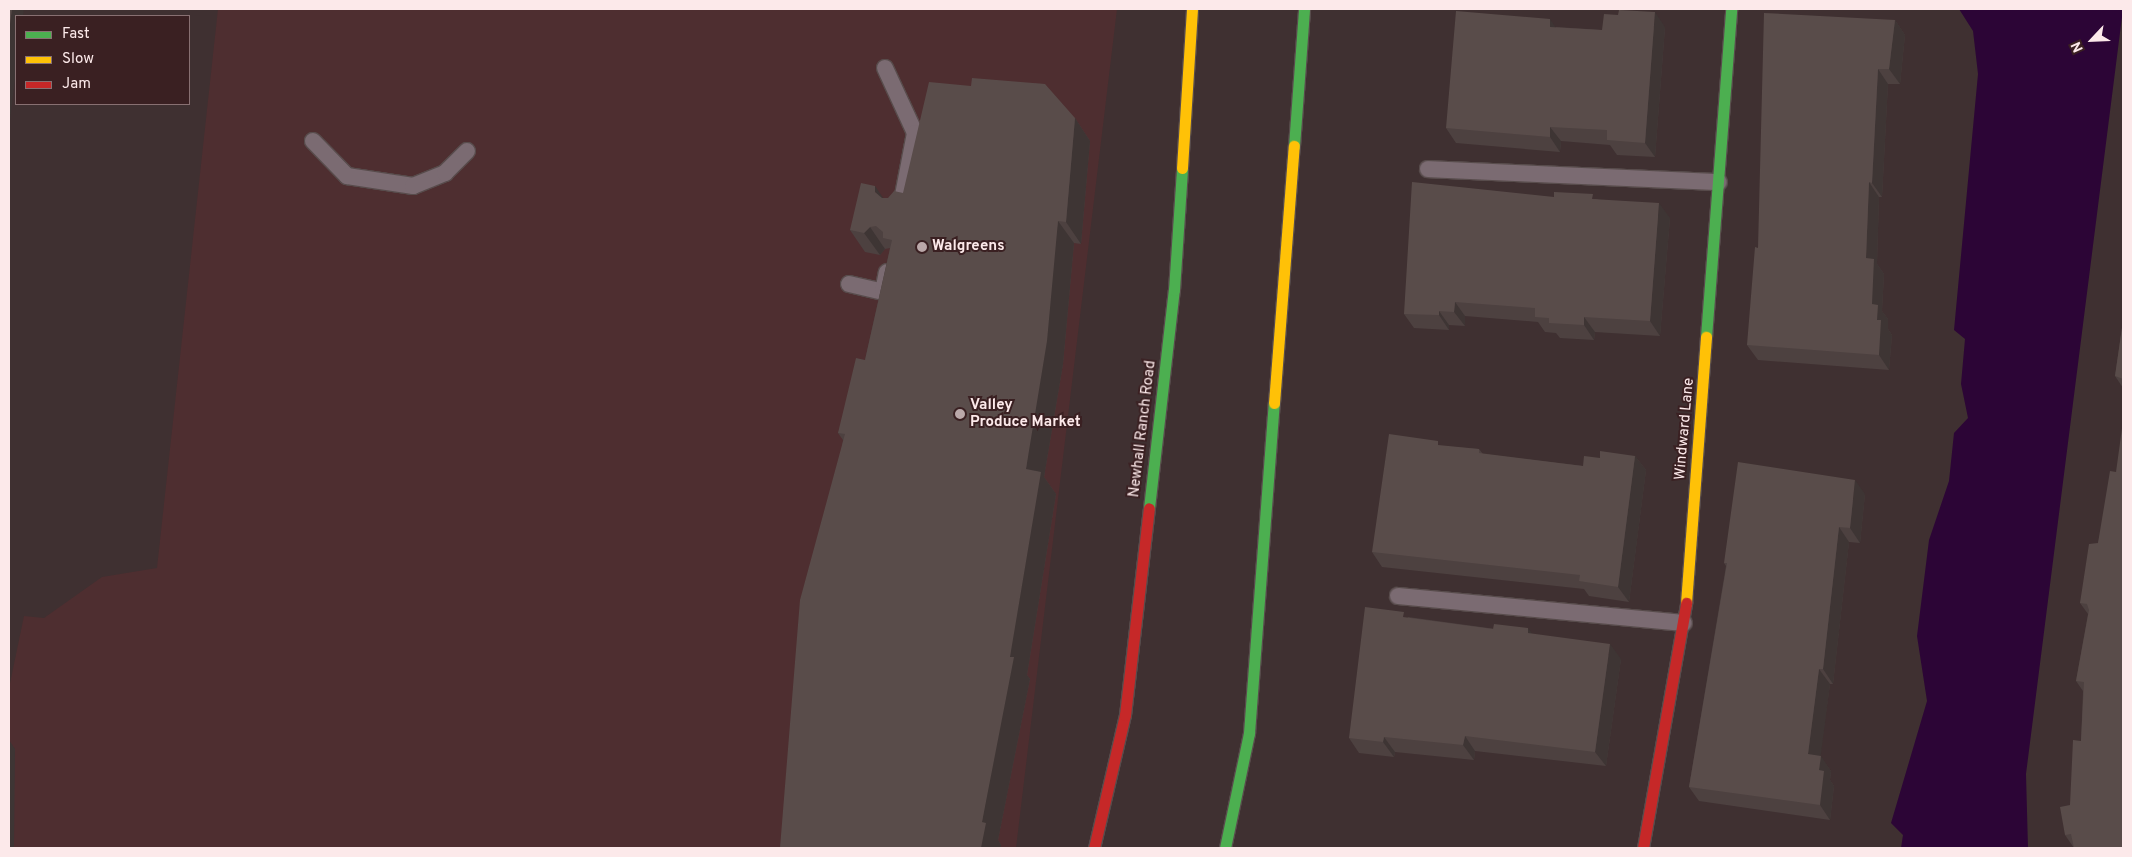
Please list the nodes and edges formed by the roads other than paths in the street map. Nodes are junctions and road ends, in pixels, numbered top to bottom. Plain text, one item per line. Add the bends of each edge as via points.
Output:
1 (1192, 9) edge
2 (1304, 9) edge
3 (1731, 9) edge
4 (885, 68) dead end
5 (313, 141) dead end
6 (467, 151) dead end
7 (1428, 169) dead end
8 (1719, 182) junction
9 (900, 211) edge
10 (889, 258) edge
11 (849, 284) dead end
12 (1398, 596) dead end
13 (1684, 623) junction
14 (1094, 848) edge
15 (1225, 848) edge
16 (1643, 848) edge

1 - 14 main road, Newhall Ranch Road via 1174,290 1125,715
2 - 15 main road via 1249,733
3 - 8 main road, Windward Lane
4 - 9 lane via 915,133
5 - 6 lane via 347,176 413,186 445,173
7 - 8 lane
8 - 13 main road, Windward Lane
10 - 11 lane via 883,292
12 - 13 lane
13 - 16 main road, Windward Lane

